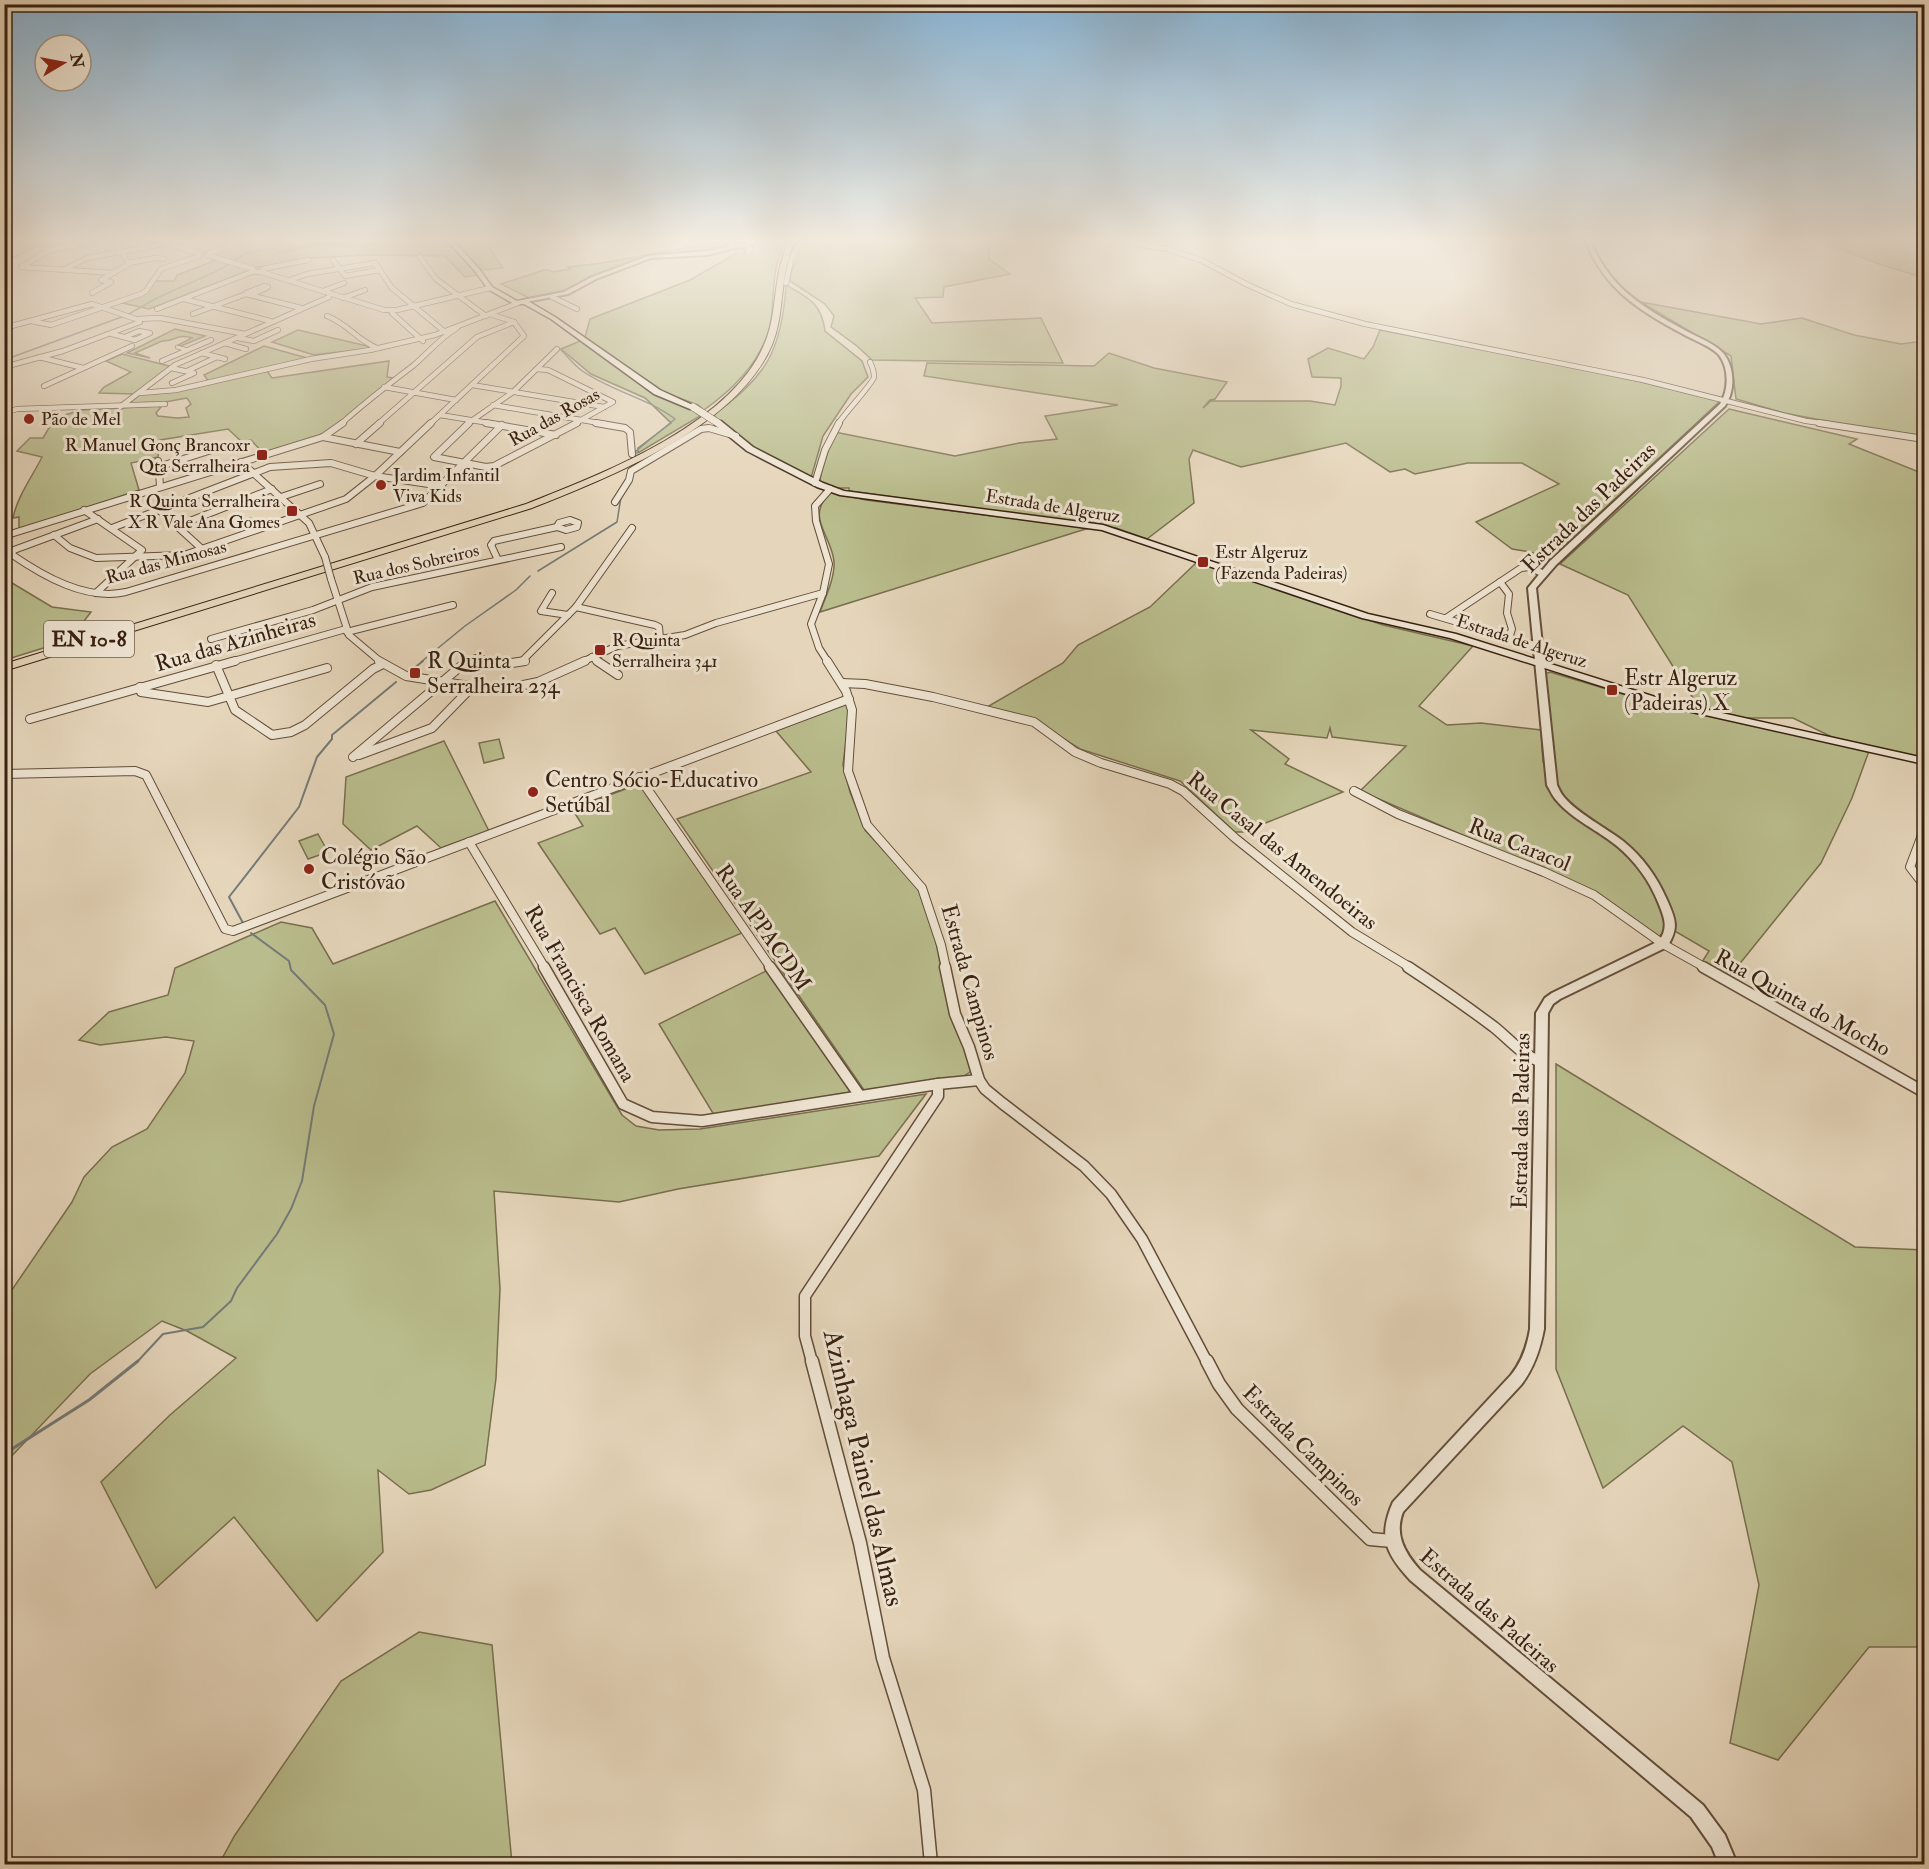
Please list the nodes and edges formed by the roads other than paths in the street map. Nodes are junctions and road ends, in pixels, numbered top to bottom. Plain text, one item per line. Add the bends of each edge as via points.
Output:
1 (130, 326) edge
2 (204, 326) edge
3 (260, 326) edge
4 (347, 326) edge
5 (407, 326) edge
6 (432, 326) edge
7 (461, 326) edge
8 (504, 326) edge
9 (517, 326) edge
10 (565, 326) edge
11 (773, 326) edge
12 (1376, 326) edge
13 (1674, 326) edge
14 (278, 330) dead end
15 (112, 334) junction
16 (245, 334) junction
17 (435, 335) junction
18 (125, 337) dead end
19 (442, 337) junction
20 (238, 338) junction
21 (420, 338) junction
22 (211, 340) dead end
23 (428, 343) junction
24 (225, 344) junction
25 (132, 346) dead end
26 (177, 347) dead end
27 (377, 348) junction
28 (246, 349) dead end
29 (557, 349) dead end
30 (188, 350) junction
31 (429, 350) junction
32 (202, 353) junction
33 (39, 357) junction
34 (217, 357) junction
35 (225, 359) dead end
36 (162, 361) dead end
37 (870, 362) dead end
38 (4, 367) edge
39 (83, 368) junction
40 (171, 368) junction
41 (537, 369) junction
42 (186, 371) junction
43 (172, 383) dead end
44 (472, 385) junction
45 (44, 386) dead end
46 (384, 387) junction
47 (513, 392) junction
48 (140, 393) junction
49 (414, 393) junction
50 (456, 400) junction
51 (1727, 400) junction
52 (165, 404) dead end
53 (493, 405) junction
54 (120, 407) junction
55 (604, 407) junction
56 (4, 413) edge
57 (440, 414) junction
58 (472, 420) junction
59 (581, 421) junction
60 (502, 425) junction
61 (556, 435) junction
62 (736, 436) junction
63 (323, 437) junction
64 (1924, 439) edge
65 (356, 444) junction
66 (221, 447) dead end
67 (400, 452) junction
68 (632, 454) dead end
69 (242, 462) junction
70 (465, 463) junction
71 (254, 473) junction
72 (375, 476) junction
73 (815, 483) junction
74 (320, 484) dead end
75 (160, 486) junction
76 (442, 486) junction
77 (272, 489) junction
78 (830, 489) junction
79 (281, 497) junction
80 (615, 502) dead end
81 (84, 510) junction
82 (159, 510) junction
83 (302, 515) junction
84 (98, 519) junction
85 (240, 524) dead end
86 (177, 526) junction
87 (557, 527) dead end
88 (112, 528) junction
89 (632, 528) dead end
90 (258, 529) junction
91 (54, 535) junction
92 (4, 536) edge
93 (316, 536) junction
94 (561, 547) dead end
95 (202, 549) junction
96 (137, 557) junction
97 (498, 560) junction
98 (1542, 573) junction
99 (1500, 582) junction
100 (96, 593) junction
101 (552, 593) dead end
102 (823, 593) junction
103 (338, 600) junction
104 (799, 600) junction
105 (453, 605) dead end
106 (576, 607) junction
107 (815, 609) junction
108 (1430, 614) dead end
109 (568, 615) junction
110 (1446, 618) junction
111 (716, 623) joint
112 (346, 631) junction
113 (660, 638) junction
114 (1509, 638) junction
115 (211, 639) dead end
116 (1538, 646) junction
117 (592, 657) junction
118 (383, 664) junction
119 (1539, 664) junction
120 (216, 665) junction
121 (4, 666) edge
122 (327, 668) dead end
123 (618, 675) dead end
124 (442, 682) junction
125 (842, 684) junction
126 (140, 687) junction
127 (472, 687) junction
128 (229, 697) junction
129 (849, 699) junction
130 (30, 718) dead end
131 (1924, 761) edge
132 (4, 774) edge
133 (639, 777) junction
134 (1354, 791) dead end
135 (1924, 830) edge
136 (469, 842) junction
137 (1924, 885) edge
138 (1663, 944) junction
139 (1539, 1061) junction
140 (979, 1080) junction
141 (938, 1084) junction
142 (1924, 1092) edge
143 (860, 1096) junction
144 (1392, 1541) junction
145 (931, 1864) edge
146 (1728, 1864) edge

1 - 15 street
2 - 16 street
3 - 16 street
4 - 27 street via 365,343
5 - 21 street
6 - 19 street
7 - 19 street
8 - 49 street via 477,338
9 - 44 street via 524,336
10 - 62 main road, Estrada de Algeruz, bridge via 660,394 693,407
11 - 121 highway, EN 10-8 via 757,365 714,410 650,452 596,479 529,506
12 - 51 street
13 - 51 street via 1725,357
14 - 20 street via 254,341
15 - 18 street
15 - 33 street
16 - 20 street
17 - 19 street
17 - 21 street
17 - 23 street via 428,338
19 - 23 street
19 - 31 street
20 - 24 street
21 - 23 street
21 - 27 street
22 - 30 street
23 - 31 street
24 - 28 street
24 - 32 street
25 - 39 street
26 - 30 street
27 - 48 street via 310,359 177,390
29 - 41 street
30 - 32 street
30 - 36 street
31 - 46 street
32 - 34 street
32 - 40 street
33 - 38 street
33 - 39 street
34 - 35 street
34 - 42 street
37 - 73 street via 873,381 834,429
39 - 45 street
40 - 42 street
40 - 48 street
41 - 47 street
41 - 55 street, Rua das Rosas via 548,370 612,399
42 - 43 street via 194,373
44 - 47 street
44 - 50 street
46 - 49 street
46 - 63 street
47 - 53 street
47 - 55 street
48 - 54 street
49 - 50 street
49 - 65 street
50 - 57 street
51 - 64 street via 1806,421
51 - 98 street, Estrada das Padeiras
52 - 54 street
53 - 58 street
53 - 59 street
54 - 56 street
55 - 59 street, Rua das Rosas
57 - 58 street
57 - 67 street
58 - 60 street
58 - 70 street, Rua das Rosas via 434,456
59 - 61 street, Rua das Rosas
59 - 68 street via 627,429
60 - 61 street
60 - 70 street, Rua das Mimosas
61 - 70 street, Rua das Rosas via 494,466
62 - 73 main road, Estrada de Algeruz via 750,449
62 - 80 street via 701,429 631,471
63 - 65 street
63 - 69 street
65 - 67 street
66 - 75 street via 158,464
67 - 72 street
69 - 71 street
69 - 75 street
70 - 76 street, Rua das Mimosas
71 - 72 street via 270,467 326,463
71 - 77 street
71 - 82 street
72 - 76 street
72 - 83 street via 351,496
73 - 78 main road, Estrada de Algeruz
74 - 79 street
75 - 81 street
76 - 93 street, Rua das Mimosas via 423,503
77 - 79 street
77 - 86 street
78 - 102 street, Estrada Campinos via 817,502 814,512 829,564
78 - 119 main road, Estrada de Algeruz via 1103,528 1365,616 1453,636
79 - 83 street
81 - 84 street
81 - 92 street
82 - 86 street
82 - 88 street
83 - 90 street
83 - 93 street
84 - 88 street
84 - 91 street, Rua das Mimosas
85 - 90 street via 249,521
86 - 95 street
87 - 97 street via 494,541 491,545
88 - 96 street via 141,548
89 - 106 street
90 - 95 street
91 - 96 street via 70,548 93,557
91 - 100 street, Rua das Mimosas via 11,554 35,570
93 - 100 street, Rua das Mimosas via 126,592
93 - 103 street, bridge
94 - 97 street, Rua dos Sobreiros
95 - 96 street via 184,555
96 - 100 street
97 - 103 street, Rua dos Sobreiros via 372,587
98 - 99 street via 1521,568
98 - 116 street, Estrada das Padeiras via 1531,594
99 - 110 street
99 - 114 street via 1509,594
101 - 109 street via 541,611
102 - 104 street
102 - 107 street, Estrada Campinos
103 - 112 street
103 - 115 street, Rua dos Sobreiros
104 - 107 street
104 - 111 street
105 - 112 street, Rua das Azinheiras
106 - 109 street
106 - 113 street via 655,625 659,627
107 - 125 street, Estrada Campinos via 811,624 816,642
108 - 110 street
109 - 124 street via 522,663 473,658
110 - 114 street
111 - 113 street via 685,635
112 - 118 street
112 - 120 street, Rua das Azinheiras
113 - 117 street via 631,642
114 - 116 street
116 - 119 street, Estrada das Padeiras
117 - 123 street
117 - 127 street via 530,684 504,689
118 - 124 street via 403,675
118 - 128 street via 305,725 280,735 266,732 235,710
119 - 131 main road, Estrada de Algeruz via 1665,703
119 - 138 street, Estrada das Padeiras via 1555,791 1578,814 1625,846 1647,870 1670,920 1670,933
120 - 126 street, Rua das Azinheiras
120 - 128 street
122 - 128 street
124 - 127 street
124 - 127 street via 353,757 432,728
125 - 129 street, Estrada Campinos
125 - 139 street, Rua Casal das Amendoeiras via 865,684 933,697 1034,722 1075,752 1183,791 1352,932 1461,1002 1526,1056
126 - 128 street via 141,692 200,701
126 - 130 street, Rua das Azinheiras
129 - 133 street
129 - 140 street, Estrada Campinos via 852,710 848,771 855,795 867,825 922,888 937,929 955,1014
132 - 136 street via 142,772 228,930 243,928
133 - 136 street
133 - 143 street, Rua APPACDM
134 - 138 street, Rua Caracol via 1398,814 1594,895
135 - 137 street via 1910,867
136 - 143 street, Rua Francisca Romana via 623,1104 643,1116 665,1121 702,1121
138 - 139 street, Estrada das Padeiras via 1550,1001 1540,1020
138 - 142 street, Rua Quinta do Mocho
139 - 144 street, Estrada das Padeiras via 1535,1346 1516,1380 1398,1507 1393,1517
140 - 141 street
140 - 144 street, Estrada Campinos via 985,1089 1084,1166 1111,1194 1142,1239 1237,1409 1370,1539
141 - 143 street, Rua Francisca Romana
141 - 145 street, Azinhaga Painel das Almas via 938,1096 805,1296 805,1336 860,1543 884,1658 924,1790
144 - 146 street, Estrada das Padeiras via 1415,1575 1697,1811 1719,1841

